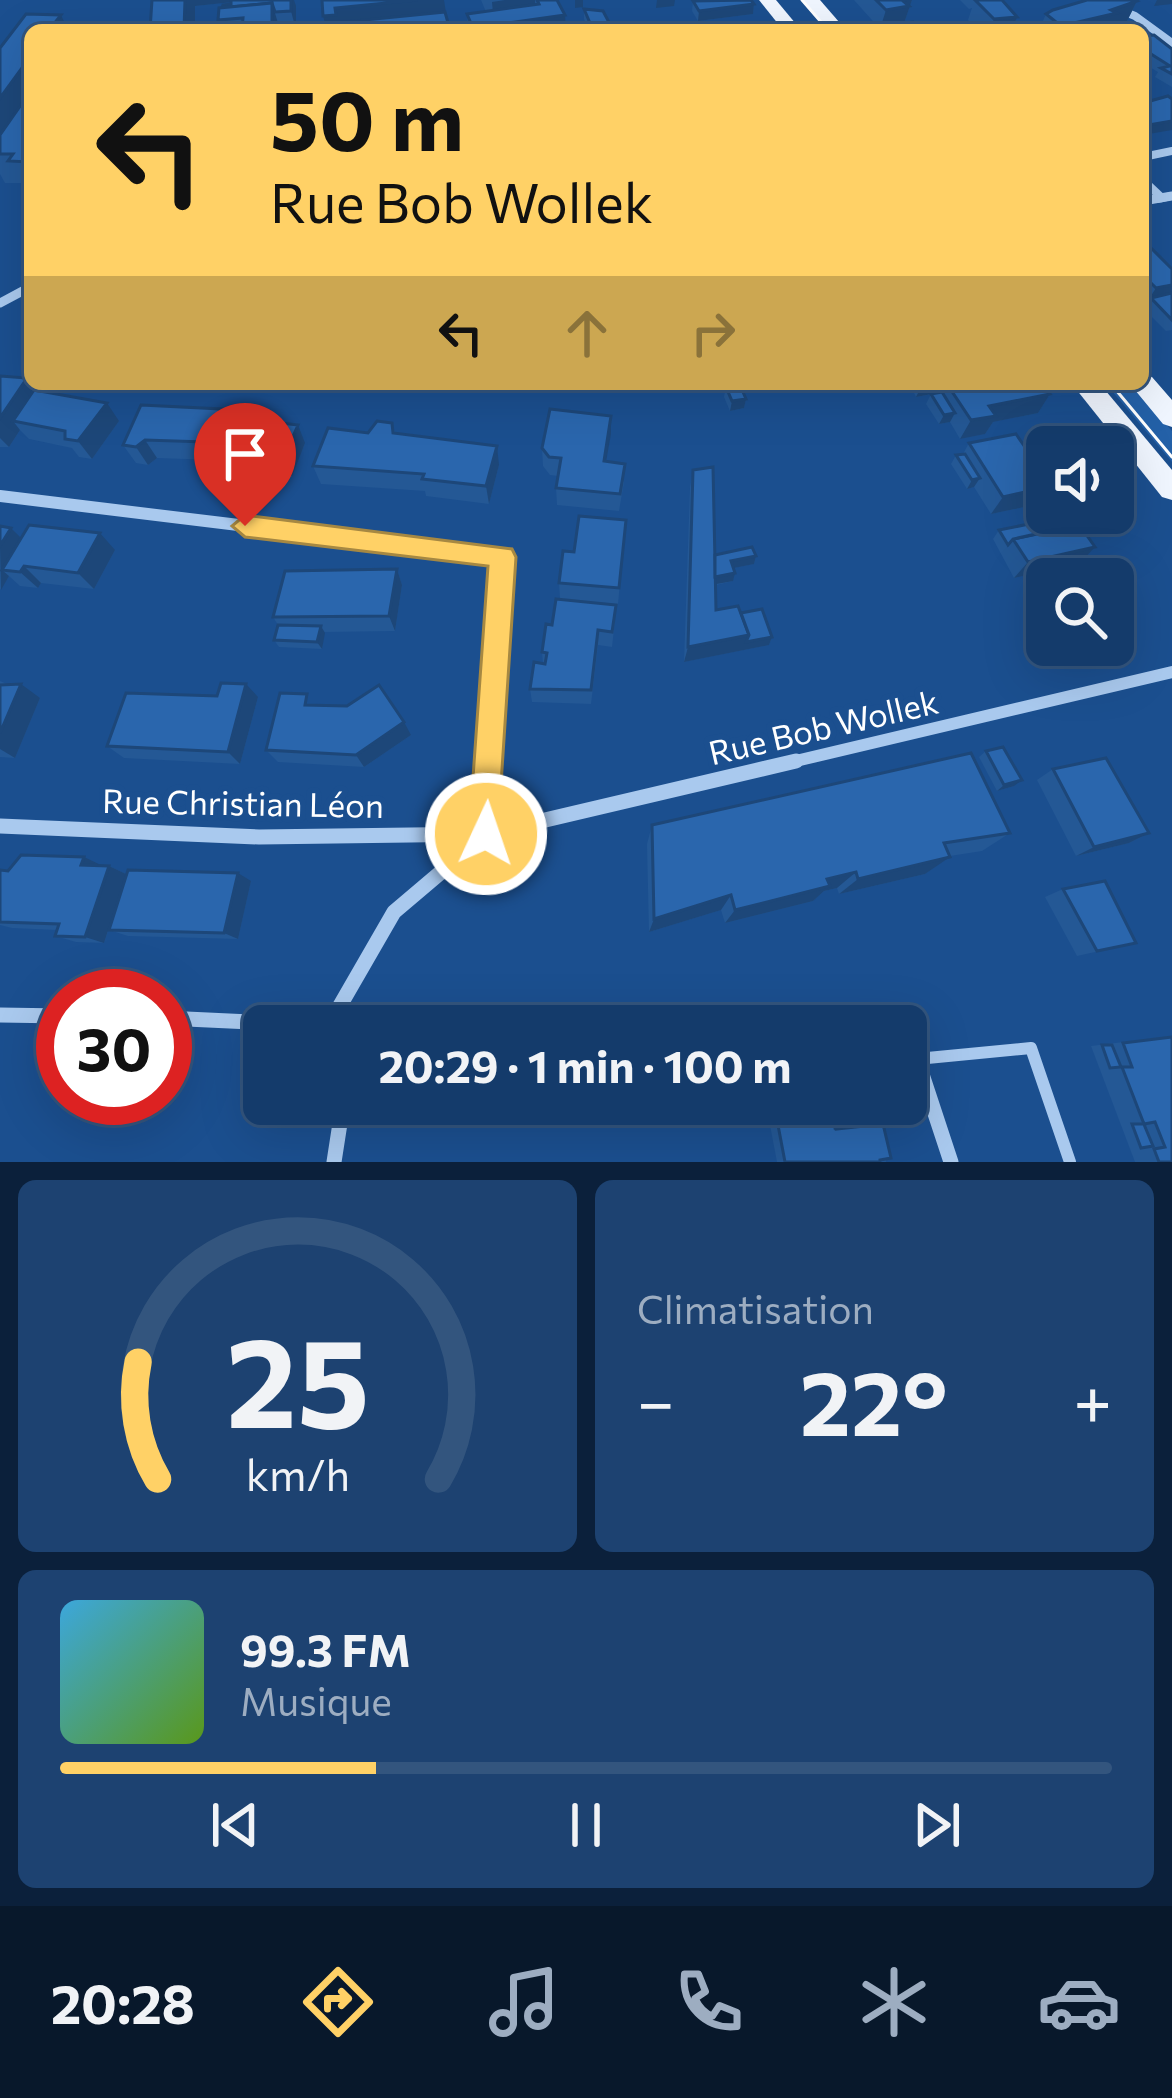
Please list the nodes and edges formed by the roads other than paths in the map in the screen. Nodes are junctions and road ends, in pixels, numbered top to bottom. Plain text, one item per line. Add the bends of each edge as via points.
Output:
1 (767, 0) edge
2 (811, 0) edge
3 (1096, 0) edge
4 (787, 24) edge
5 (832, 24) edge
6 (1146, 24) edge
7 (1090, 390) edge
8 (1148, 390) edge
9 (1172, 417) edge
10 (1172, 489) edge
11 (0, 496) edge
12 (1172, 672) edge
13 (0, 826) edge
14 (486, 834) junction
15 (342, 1005) edge
16 (0, 1016) edge
17 (36, 1016) edge
18 (192, 1019) edge
19 (243, 1021) edge
20 (927, 1058) edge
21 (927, 1088) edge
22 (340, 1125) edge
23 (334, 1162) edge
24 (952, 1162) edge
25 (1070, 1162) edge

1 - 4 main road
2 - 5 main road
3 - 6 street
7 - 10 main road
8 - 9 main road
11 - 14 street via 502,557
12 - 14 street, Rue Bob Wollek
13 - 14 street, Rue Christian Léon via 259,837
14 - 15 street, Rue Bob Wollek via 394,912
16 - 17 street
18 - 19 street
20 - 25 lane via 1031,1048
21 - 24 street
22 - 23 street

